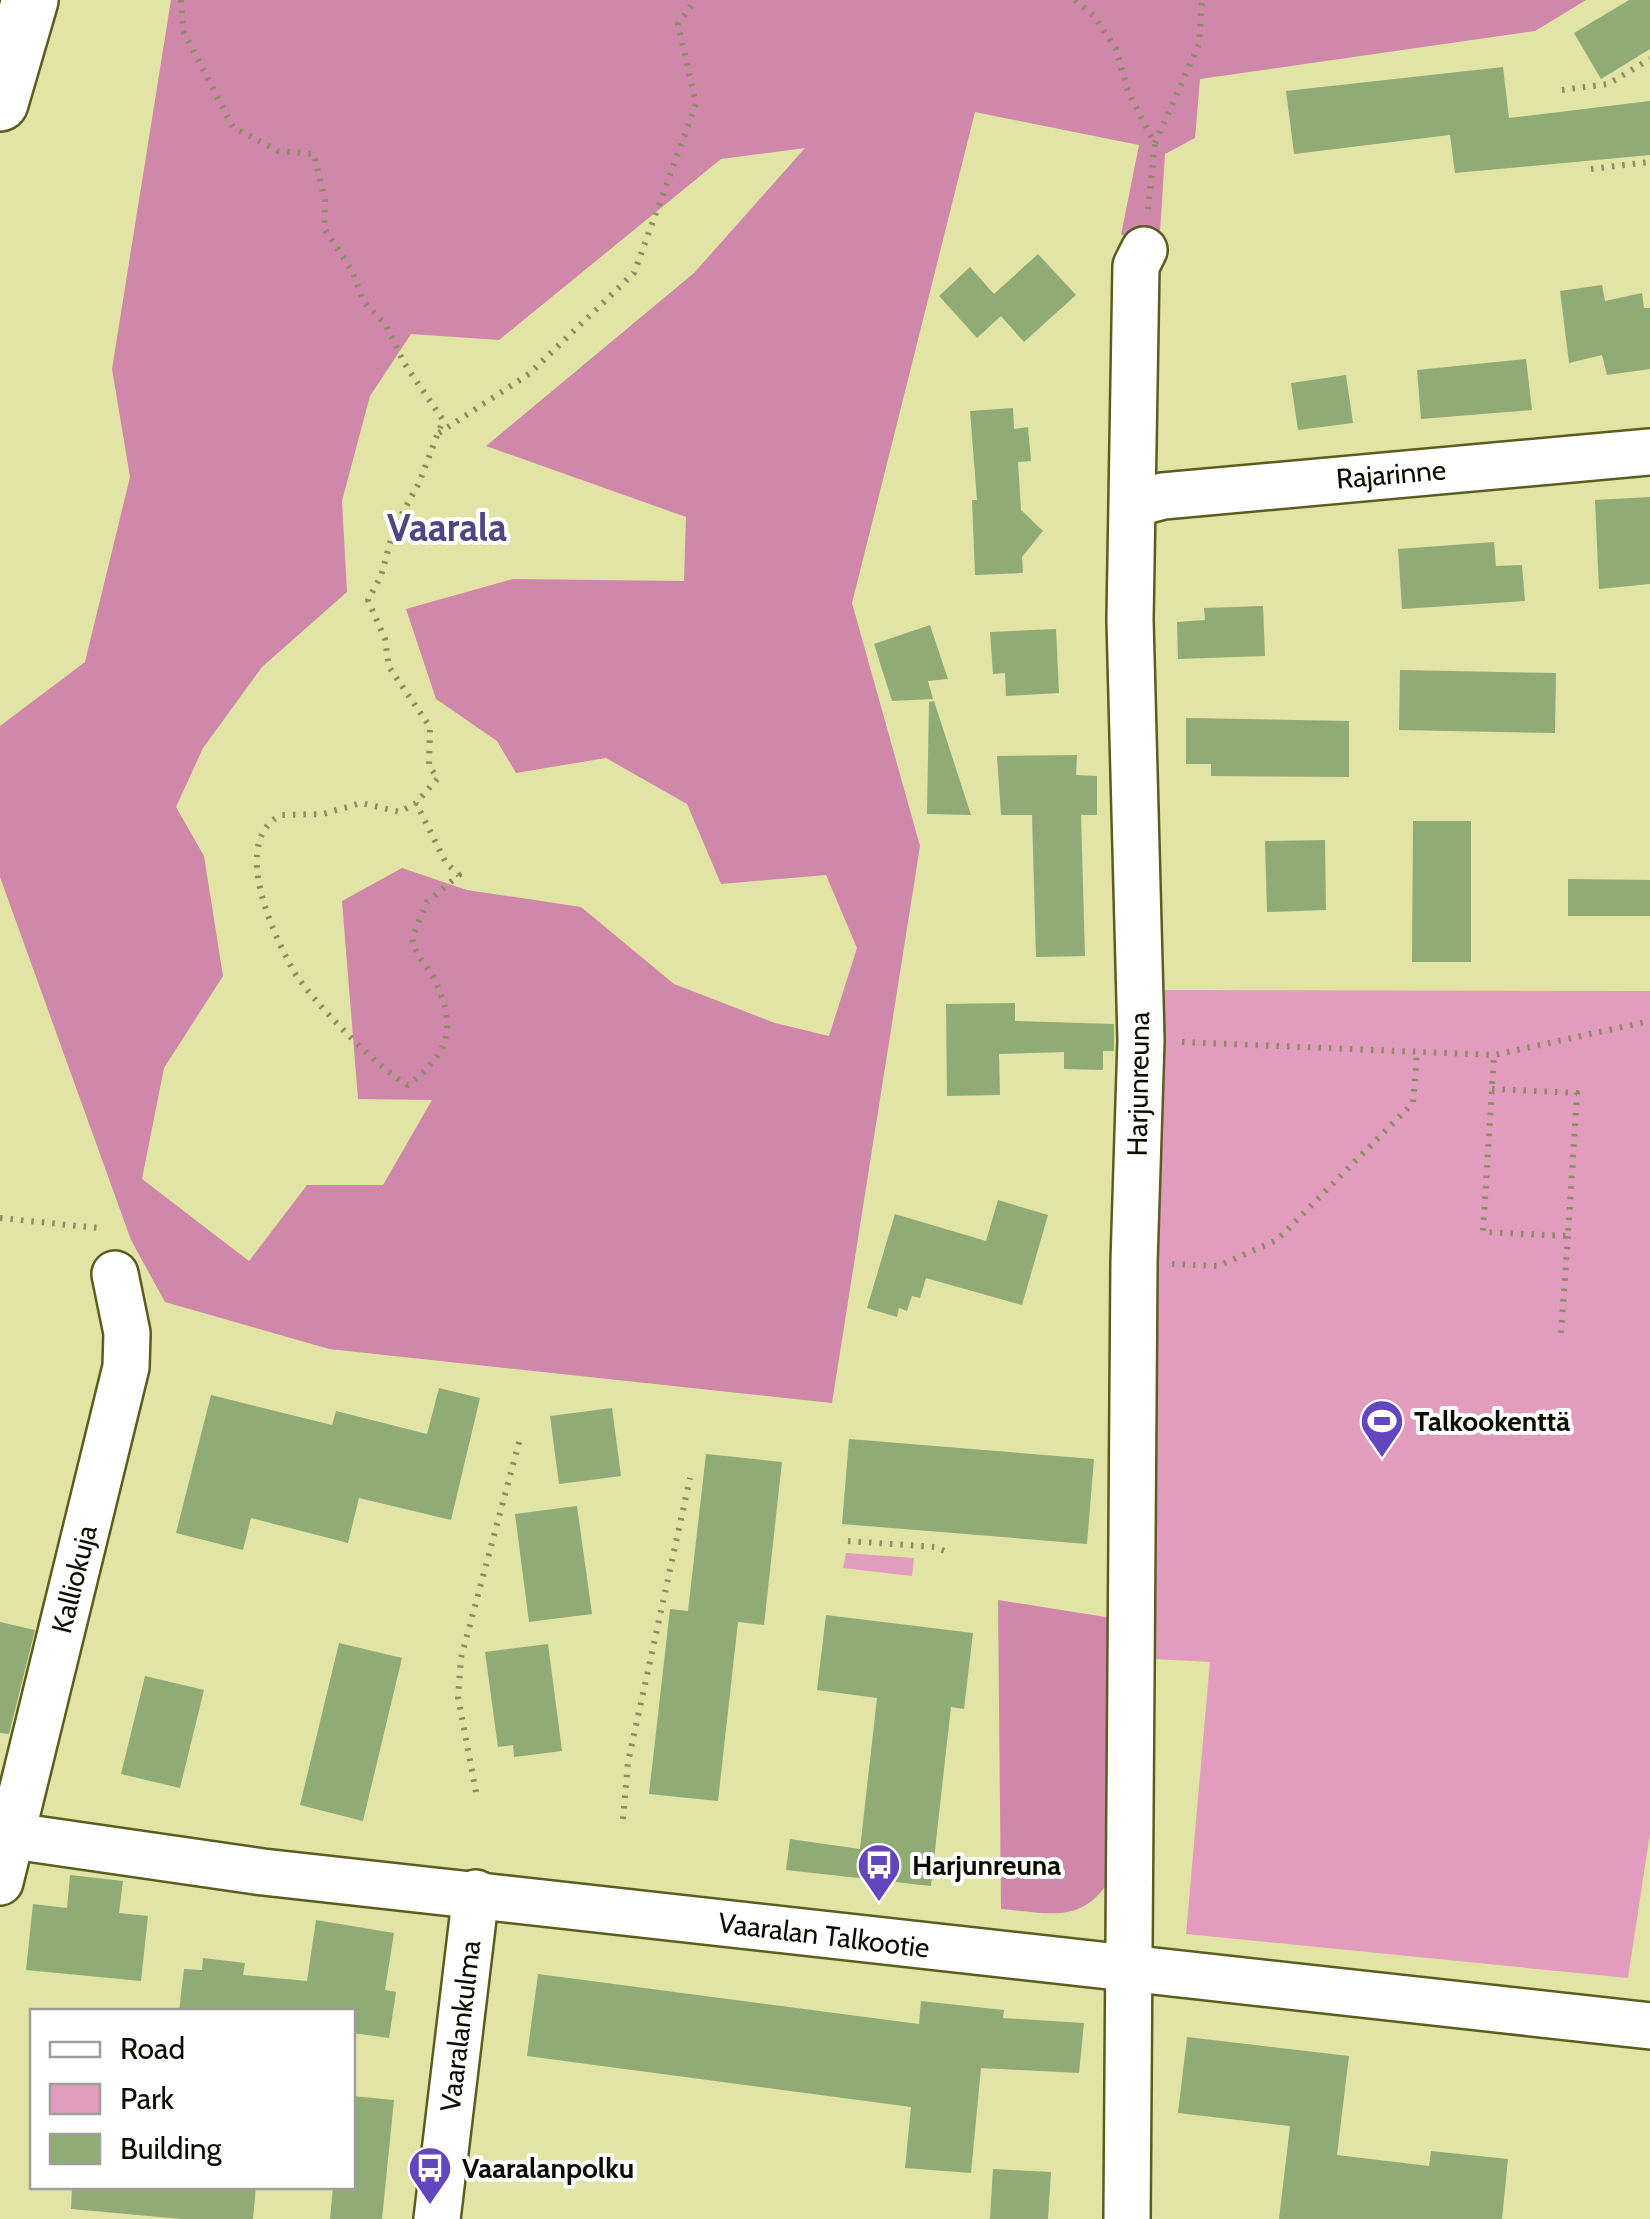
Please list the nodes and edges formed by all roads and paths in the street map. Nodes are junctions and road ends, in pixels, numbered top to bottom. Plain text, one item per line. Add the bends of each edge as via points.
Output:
1 (30, 0) edge
2 (181, 0) edge
3 (694, 0) edge
4 (1075, 0) edge
5 (1202, 0) edge
6 (1650, 59) edge
7 (1562, 90) dead end
8 (0, 103) edge
9 (1154, 144) junction
10 (1650, 162) edge
11 (1591, 169) dead end
12 (1144, 250) joint
13 (434, 436) junction
14 (1650, 452) edge
15 (1133, 504) junction
16 (416, 803) junction
17 (1650, 1021) edge
18 (1140, 1040) junction
19 (1418, 1053) junction
20 (1494, 1056) junction
21 (1492, 1089) junction
22 (0, 1218) edge
23 (98, 1228) dead end
24 (1568, 1236) junction
25 (1134, 1262) junction
26 (115, 1274) dead end
27 (1561, 1333) dead end
28 (521, 1435) dead end
29 (690, 1478) dead end
30 (848, 1541) dead end
31 (947, 1552) dead end
32 (476, 1792) dead end
33 (623, 1819) dead end
34 (5, 1834) edge
35 (0, 1882) edge
36 (476, 1894) junction
37 (1128, 1971) junction
38 (1650, 2026) edge
39 (437, 2219) edge
40 (1126, 2219) edge

1 - 8 main road
2 - 13 path via 184,31 234,127 278,151 314,154 324,228 364,302 386,325 444,420
3 - 13 path via 678,24 696,104 634,273 528,374
4 - 9 path via 1116,49
5 - 9 path via 1199,44
6 - 7 path via 1608,84
9 - 12 path
10 - 11 path
12 - 15 street, Harjunreuna via 1136,266
13 - 16 path via 394,528 382,576 368,594 387,662 430,727 429,766 438,778
14 - 15 street, Rajarinne via 1330,479
15 - 18 street, Harjunreuna
16 - 16 path via 400,812 361,804 281,815 262,832 254,853 260,890 293,970 373,1061 408,1084 437,1062 448,1032 434,978 412,938 427,902 459,876
17 - 20 path
18 - 19 path
18 - 25 street, Harjunreuna
19 - 20 path
19 - 25 path via 1414,1103 1277,1240 1218,1266
20 - 21 path
21 - 24 path via 1577,1093
21 - 24 path via 1482,1232
22 - 23 path
24 - 27 path
25 - 37 street, Harjunreuna
26 - 34 street, Kalliokuja via 128,1333 126,1367
28 - 32 path via 461,1658 458,1696
29 - 33 path via 628,1762
30 - 31 path
34 - 35 street, Kalliokuja
34 - 36 street, Vaaralan Talkootie via 246,1870
36 - 37 street, Vaaralan Talkootie
36 - 39 street, Vaaralankulma
37 - 38 street, Vaaralan Talkootie
37 - 40 street, Harjunreuna

